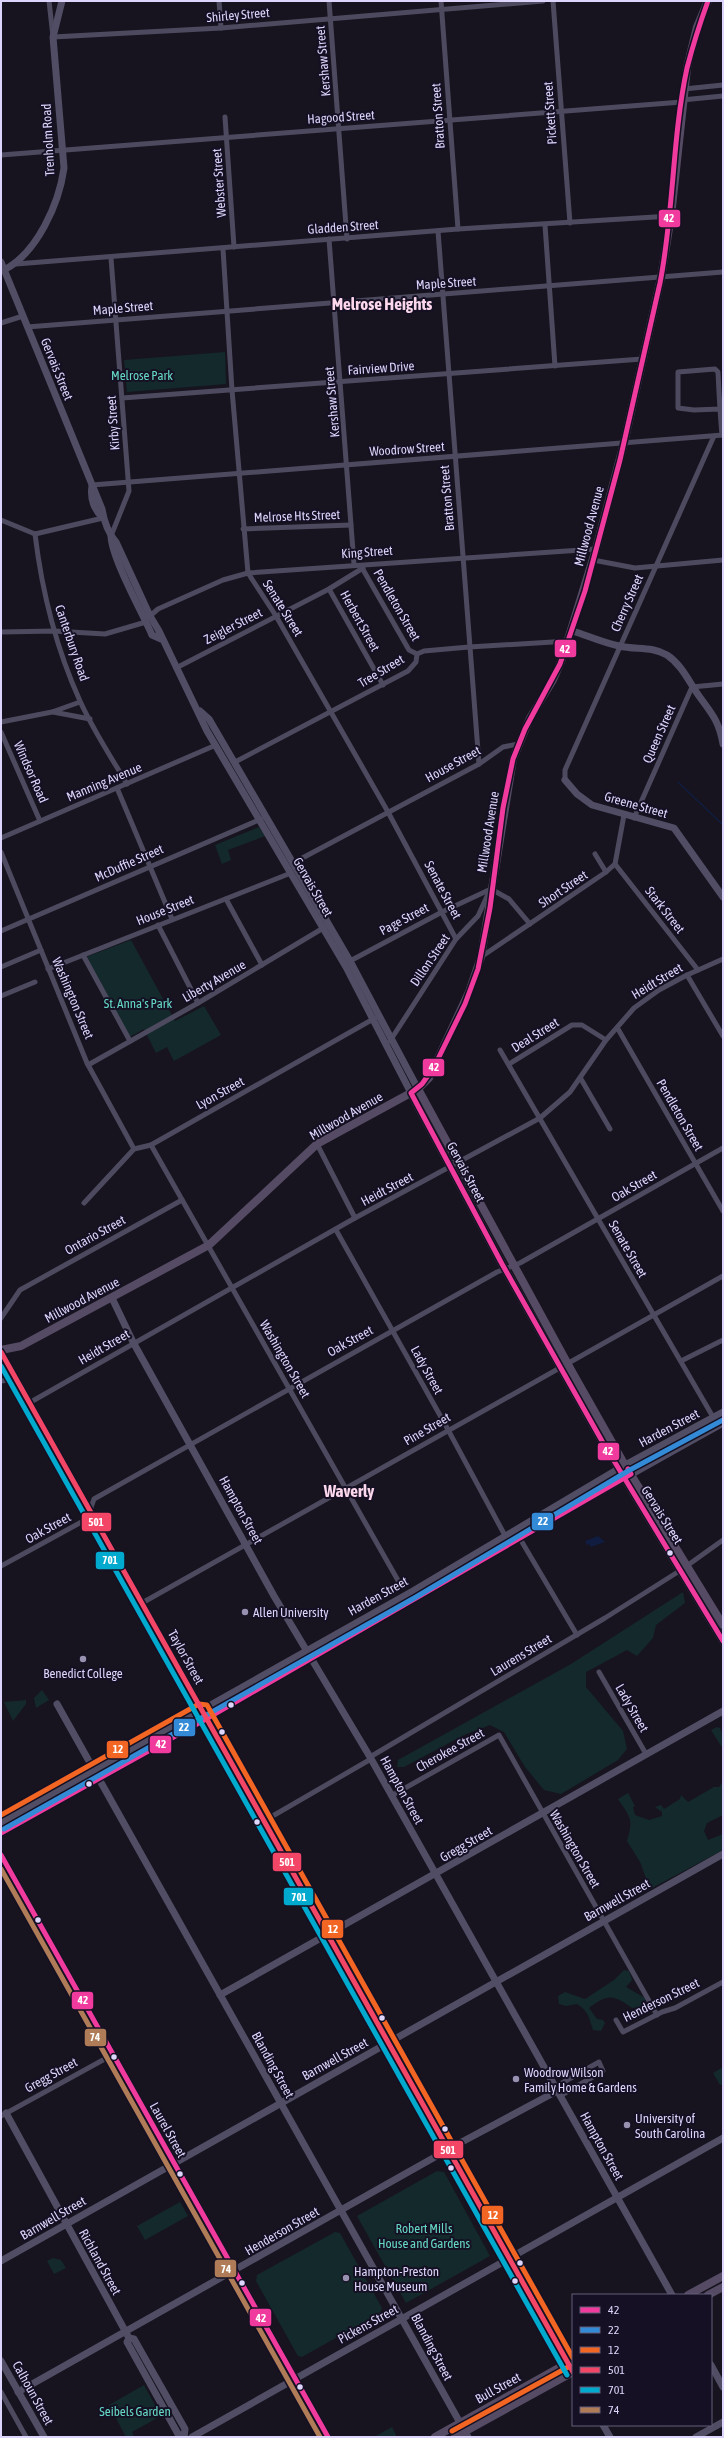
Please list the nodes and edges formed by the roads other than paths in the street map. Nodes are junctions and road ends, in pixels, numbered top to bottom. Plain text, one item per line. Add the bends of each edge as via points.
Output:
1 (49, 1) edge
2 (62, 1) edge
3 (219, 1) edge
4 (329, 1) edge
5 (441, 1) edge
6 (543, 1) edge
7 (553, 1) edge
8 (708, 1) edge
9 (442, 8) junction
10 (330, 18) junction
11 (221, 28) junction
12 (53, 37) junction
13 (723, 85) edge
14 (684, 89) junction
15 (723, 96) edge
16 (682, 101) junction
17 (560, 112) junction
18 (225, 117) dead end
19 (449, 119) junction
20 (340, 129) junction
21 (226, 136) junction
22 (62, 151) junction
23 (1, 155) edge
24 (671, 216) junction
25 (570, 223) junction
26 (544, 225) junction
27 (458, 229) junction
28 (438, 231) junction
29 (329, 239) junction
30 (347, 239) junction
31 (234, 247) junction
32 (223, 249) junction
33 (112, 258) junction
34 (1, 262) edge
35 (16, 264) junction
36 (4, 270) junction
37 (723, 272) edge
38 (661, 278) junction
39 (549, 286) junction
40 (441, 294) junction
41 (335, 302) junction
42 (227, 311) junction
43 (23, 316) junction
44 (116, 320) junction
45 (1, 322) edge
46 (27, 326) junction
47 (642, 359) junction
48 (555, 366) junction
49 (448, 374) junction
50 (341, 382) junction
51 (232, 390) junction
52 (122, 398) junction
53 (720, 409) junction
54 (722, 435) edge
55 (714, 436) junction
56 (624, 443) junction
57 (454, 456) junction
58 (348, 464) junction
59 (240, 473) junction
60 (128, 482) junction
61 (92, 485) junction
62 (103, 518) junction
63 (1, 520) edge
64 (351, 525) junction
65 (243, 529) junction
66 (35, 534) junction
67 (111, 536) junction
68 (596, 549) junction
69 (462, 557) junction
70 (593, 560) junction
71 (723, 560) edge
72 (359, 565) junction
73 (656, 567) junction
74 (248, 573) junction
75 (329, 589) junction
76 (276, 616) junction
77 (148, 619) junction
78 (54, 631) junction
79 (573, 631) junction
80 (1, 632) edge
81 (569, 641) junction
82 (469, 647) junction
83 (620, 647) junction
84 (417, 654) junction
85 (176, 668) junction
86 (723, 684) edge
87 (383, 685) junction
88 (692, 687) junction
89 (80, 702) junction
90 (198, 709) junction
91 (52, 712) junction
92 (330, 712) junction
93 (90, 718) junction
94 (1, 722) edge
95 (1, 732) edge
96 (518, 744) junction
97 (723, 744) edge
98 (216, 745) junction
99 (235, 762) junction
100 (478, 764) junction
101 (565, 780) joint
102 (126, 784) junction
103 (117, 788) junction
104 (388, 812) junction
105 (624, 815) junction
106 (263, 818) junction
107 (634, 818) junction
108 (40, 821) junction
109 (1, 838) edge
110 (1, 852) edge
111 (595, 854) dead end
112 (293, 863) junction
113 (615, 864) junction
114 (151, 865) junction
115 (606, 872) junction
116 (291, 873) junction
117 (491, 889) junction
118 (723, 897) edge
119 (226, 899) junction
120 (442, 912) junction
121 (30, 919) junction
122 (172, 919) junction
123 (530, 924) junction
124 (158, 925) junction
125 (326, 927) junction
126 (1, 931) edge
127 (456, 939) junction
128 (41, 950) junction
129 (83, 955) junction
130 (481, 957) junction
131 (723, 960) edge
132 (350, 961) junction
133 (262, 965) junction
134 (1, 967) edge
135 (48, 969) junction
136 (698, 970) junction
137 (687, 975) junction
138 (35, 982) dead end
139 (1, 996) edge
140 (198, 1003) junction
141 (377, 1018) junction
142 (618, 1029) junction
143 (723, 1036) edge
144 (392, 1038) junction
145 (606, 1040) junction
146 (130, 1041) junction
147 (388, 1045) junction
148 (500, 1050) dead end
149 (509, 1064) junction
150 (88, 1065) junction
151 (581, 1079) junction
152 (414, 1091) junction
153 (540, 1118) junction
154 (610, 1130) dead end
155 (317, 1144) junction
156 (151, 1145) junction
157 (723, 1148) edge
158 (134, 1149) junction
159 (459, 1164) junction
160 (695, 1164) junction
161 (450, 1168) junction
162 (182, 1200) junction
163 (84, 1203) dead end
164 (723, 1211) edge
165 (355, 1218) junction
166 (599, 1219) junction
167 (336, 1230) junction
168 (209, 1244) junction
169 (509, 1268) junction
170 (723, 1276) edge
171 (231, 1288) junction
172 (112, 1298) junction
173 (654, 1314) junction
174 (1, 1318) edge
175 (393, 1330) junction
176 (723, 1340) edge
177 (133, 1342) junction
178 (1, 1351) edge
179 (681, 1362) junction
180 (564, 1367) junction
181 (16, 1379) junction
182 (1, 1380) edge
183 (289, 1387) junction
184 (30, 1403) junction
185 (723, 1412) edge
186 (714, 1417) junction
187 (723, 1423) edge
188 (448, 1430) junction
189 (191, 1444) junction
190 (622, 1467) junction
191 (628, 1476) junction
192 (344, 1489) junction
193 (90, 1510) junction
194 (504, 1535) junction
195 (519, 1537) junction
196 (723, 1540) edge
197 (509, 1543) junction
198 (247, 1545) junction
199 (1, 1566) edge
200 (684, 1567) junction
201 (400, 1584) dead end
202 (142, 1603) junction
203 (723, 1625) edge
204 (577, 1634) junction
205 (723, 1641) edge
206 (306, 1650) junction
207 (311, 1656) junction
208 (599, 1672) dead end
209 (57, 1704) dead end
210 (202, 1710) junction
211 (723, 1711) edge
212 (206, 1719) junction
213 (499, 1735) joint
214 (646, 1754) junction
215 (370, 1758) junction
216 (94, 1771) junction
217 (99, 1779) junction
218 (391, 1796) junction
219 (543, 1814) junction
220 (264, 1821) junction
221 (1, 1823) edge
222 (1, 1833) edge
223 (723, 1854) edge
224 (1, 1855) edge
225 (436, 1875) junction
226 (603, 1922) junction
227 (328, 1935) junction
228 (496, 1982) junction
229 (723, 1982) edge
230 (220, 1995) junction
231 (657, 2015) junction
232 (616, 2020) dead end
233 (388, 2043) junction
234 (112, 2055) junction
235 (557, 2091) junction
236 (281, 2103) junction
237 (3, 2114) edge
238 (723, 2138) edge
239 (448, 2149) junction
240 (173, 2163) junction
241 (617, 2198) junction
242 (342, 2211) junction
243 (66, 2225) junction
244 (509, 2258) junction
245 (1, 2261) edge
246 (234, 2272) junction
247 (723, 2276) edge
248 (723, 2287) edge
249 (671, 2294) edge
250 (690, 2294) edge
251 (710, 2294) edge
252 (403, 2318) junction
253 (127, 2334) junction
254 (1, 2361) edge
255 (570, 2362) edge
256 (149, 2365) junction
257 (712, 2367) edge
258 (142, 2369) junction
259 (572, 2373) edge
260 (295, 2379) junction
261 (723, 2387) edge
262 (1, 2392) edge
263 (18, 2392) junction
264 (170, 2403) junction
265 (163, 2407) junction
266 (723, 2422) edge
267 (460, 2423) junction
268 (604, 2426) edge
269 (467, 2434) edge
270 (26, 2437) edge
271 (44, 2437) edge
272 (184, 2437) edge
273 (192, 2437) edge
274 (328, 2437) edge
275 (435, 2437) edge
276 (455, 2437) edge
277 (610, 2437) edge
278 (696, 2437) edge

1 - 12 street, Trenholm Road
2 - 12 street, Trenholm Road
3 - 11 street
4 - 10 street, Kershaw Street
5 - 9 street, Bratton Street
6 - 9 street, Shirley Street
7 - 17 street, Pickett Street
8 - 14 main road, Millwood Avenue via 697,27
9 - 10 street, Shirley Street
9 - 19 street, Bratton Street
10 - 11 street, Shirley Street
10 - 20 street, Kershaw Street
11 - 12 street, Shirley Street
12 - 22 street, Trenholm Road
13 - 14 street
14 - 16 main road, Millwood Avenue
15 - 16 street, Hagood Street
16 - 17 street, Hagood Street
16 - 24 main road, Millwood Avenue
17 - 19 street, Hagood Street
17 - 25 street, Pickett Street
18 - 21 street, Webster Street
19 - 20 street, Hagood Street
19 - 27 street, Bratton Street
20 - 21 street, Hagood Street
20 - 30 street, Kershaw Street
21 - 22 street, Hagood Street
21 - 31 street, Webster Street
22 - 23 street, Hagood Street
22 - 35 street, Trenholm Road via 64,168 61,188 50,219
24 - 25 street, Gladden Street
24 - 38 main road, Millwood Avenue
25 - 26 street, Gladden Street
26 - 27 street, Gladden Street
26 - 39 street
27 - 28 street, Gladden Street
28 - 30 street, Gladden Street
28 - 40 street, Bratton Street
29 - 30 street, Gladden Street
29 - 31 street, Gladden Street
29 - 41 street, Kershaw Street
31 - 32 street, Gladden Street
32 - 33 street, Gladden Street
32 - 42 street, Senate Street
33 - 35 street, Gladden Street
33 - 44 street, Kirby Street
34 - 36 street, Gervais Street
35 - 36 street, Trenholm Road
36 - 43 street, Gervais Street
37 - 38 street, Maple Street
38 - 39 street, Maple Street
38 - 47 main road, Millwood Avenue
39 - 40 street, Maple Street
39 - 48 street
40 - 41 street, Maple Street
40 - 49 street, Bratton Street
41 - 42 street, Maple Street
41 - 50 street, Kershaw Street
42 - 44 street, Maple Street
42 - 51 street, Senate Street
43 - 45 street
43 - 46 street, Gervais Street
44 - 46 street, Maple Street
44 - 52 street, Kirby Street
46 - 61 street, Gervais Street
47 - 48 street, Fairview Drive
47 - 56 main road, Millwood Avenue
48 - 49 street, Fairview Drive
49 - 50 street, Fairview Drive
49 - 57 street, Bratton Street
50 - 51 street, Fairview Drive
50 - 58 street, Kershaw Street
51 - 52 street, Fairview Drive
51 - 59 street, Senate Street
52 - 60 street, Kirby Street
53 - 53 street via 718,372 715,369 678,372 678,408
53 - 54 street
54 - 55 street, Woodrow Street
55 - 56 street, Woodrow Street
55 - 73 street, Cherry Street
56 - 57 street, Woodrow Street
56 - 68 main road, Millwood Avenue
57 - 58 street, Woodrow Street
57 - 69 street, Bratton Street
58 - 59 street, Woodrow Street
58 - 64 street, Kershaw Street
59 - 60 street, Woodrow Street
59 - 65 street, Senate Street
60 - 61 street, Woodrow Street
60 - 67 street, Kirby Street via 129,491
61 - 62 street, Gervais Street
62 - 66 street
62 - 67 street, Gervais Street
63 - 66 street
64 - 65 street, Melrose Hts Street
64 - 72 street, Kershaw Street
65 - 74 street, Senate Street
66 - 78 street, Canterbury Road via 42,586
67 - 77 street, Gervais Street via 116,542
68 - 69 street, King Street
68 - 70 main road, Millwood Avenue
69 - 72 street, King Street
69 - 82 street, Bratton Street
70 - 73 street via 635,568
70 - 79 main road, Millwood Avenue
71 - 73 street
72 - 74 street, King Street
72 - 75 street, Zeigler Street
72 - 84 street, Pendleton Street via 409,650
73 - 83 street, Cherry Street
74 - 76 street, Senate Street
74 - 77 street, King Street via 223,580 158,609
75 - 76 street, Zeigler Street
75 - 87 street, Herbert Street
76 - 85 street, Zeigler Street
76 - 92 street, Senate Street
77 - 78 street, King Street via 105,634
77 - 85 street, Gervais Street via 159,631
78 - 80 street, King Street
78 - 89 street, Canterbury Road
79 - 81 main road, Millwood Avenue
79 - 83 street
81 - 82 street, Tree Street
81 - 96 main road, Millwood Avenue via 553,680
82 - 84 street, Tree Street via 424,651
82 - 100 street, Bratton Street
83 - 88 street via 649,648 667,655 681,668
83 - 101 street, Cherry Street via 565,770
84 - 87 street, Tree Street via 416,662 408,671
85 - 90 street, Gervais Street
86 - 88 street
87 - 92 street, Tree Street
88 - 97 street via 713,714 720,728
88 - 107 street, Queen Street
89 - 91 street
89 - 93 street, Canterbury Road
90 - 98 street, Gervais Street
90 - 99 street, Gervais Street via 209,719
91 - 93 street
91 - 94 street
92 - 99 street, Tree Street
92 - 104 street, Senate Street
93 - 102 street, Canterbury Road
95 - 108 street, Windsor Road
96 - 100 street, House Street via 503,747
96 - 117 main road, Millwood Avenue via 508,782
98 - 102 street, Manning Avenue
98 - 106 street, Gervais Street
99 - 106 street, Gervais Street
100 - 104 street, House Street
101 - 105 street, Greene Street via 577,794 592,805
102 - 103 street, Manning Avenue
103 - 108 street, Manning Avenue
103 - 114 street
104 - 112 street, House Street
104 - 120 street, Senate Street
105 - 107 street, Greene Street
105 - 113 street
106 - 112 street, Gervais Street
106 - 114 street, McDuffie Street
106 - 116 street, Gervais Street
107 - 118 street, Greene Street via 674,828
108 - 109 street, Manning Avenue
110 - 121 street, Washington Street
111 - 115 street
112 - 125 street, Gervais Street
113 - 115 street, Short Street
113 - 136 street, Stark Street
114 - 121 street, McDuffie Street
114 - 122 street
115 - 123 street, Short Street
116 - 119 street, House Street
116 - 125 street, Gervais Street
117 - 120 street, Page Street
117 - 123 street via 509,899
117 - 127 street, Dillon Street via 478,916
117 - 130 main road, Millwood Avenue
119 - 122 street, House Street
119 - 133 street
120 - 127 street, Senate Street
120 - 132 street, Page Street
121 - 126 street, McDuffie Street
121 - 128 street, Washington Street
122 - 124 street, House Street
123 - 130 street, Short Street
124 - 129 street, House Street
124 - 140 street
125 - 132 street, Gervais Street
125 - 133 street, Liberty Avenue
125 - 141 street, Gervais Street
127 - 144 street, Dillon Street
128 - 134 street
128 - 135 street, Washington Street
129 - 135 street, House Street
129 - 146 street
130 - 152 main road, Millwood Avenue via 458,1019 428,1078
131 - 136 street, Heidt Street
132 - 141 street, Gervais Street
133 - 140 street, Liberty Avenue
135 - 150 street, Washington Street
136 - 137 street, Heidt Street
137 - 142 street, Heidt Street via 659,990 634,1008
137 - 143 street
138 - 139 street
140 - 146 street, Liberty Avenue
141 - 144 street, Gervais Street
141 - 147 street, Gervais Street
141 - 156 street, Lyon Street
142 - 145 street, Heidt Street
142 - 160 street, Pendleton Street
144 - 147 street, Dillon Street
144 - 152 street, Gervais Street
145 - 149 street, Deal Street via 582,1025 572,1025
145 - 151 street, Heidt Street
146 - 150 street, Liberty Avenue
147 - 152 street, Gervais Street
148 - 149 street, Senate Street
149 - 153 street, Senate Street
150 - 158 street, Washington Street
151 - 153 street, Heidt Street
151 - 154 street
152 - 155 main road, Millwood Avenue
152 - 159 main road, Gervais Street
152 - 161 main road, Gervais Street
153 - 159 street, Heidt Street
153 - 166 street, Senate Street
155 - 165 street
155 - 168 main road, Millwood Avenue
156 - 158 street, Lyon Street
156 - 162 street, Washington Street
157 - 160 street, Oak Street
158 - 163 street
159 - 161 street, Heidt Street
159 - 169 main road, Gervais Street
160 - 164 street, Pendleton Street
160 - 166 street, Oak Street
161 - 165 street, Heidt Street
161 - 169 main road, Gervais Street
162 - 168 street, Washington Street
162 - 174 street, Ontario Street via 20,1290
165 - 167 street, Heidt Street
166 - 169 street, Oak Street
166 - 173 street, Senate Street
167 - 171 street, Heidt Street
167 - 175 street, Lady Street
168 - 171 street, Washington Street
168 - 172 main road, Millwood Avenue
169 - 175 street, Oak Street
169 - 180 main road, Gervais Street
170 - 173 street, Pine Street
171 - 177 street, Heidt Street
171 - 183 street, Washington Street
172 - 177 street, Hampton Street
172 - 178 main road, Millwood Avenue via 21,1346
173 - 179 street, Senate Street
173 - 180 street, Pine Street
175 - 183 street, Oak Street
175 - 188 street, Lady Street
176 - 179 street
177 - 184 street, Heidt Street
177 - 189 street, Hampton Street
178 - 181 street, Taylor Street
179 - 186 street, Senate Street
180 - 188 street, Pine Street
180 - 190 main road, Gervais Street
181 - 182 street
181 - 184 street, Taylor Street
183 - 189 street, Oak Street
183 - 192 street, Washington Street
184 - 193 street, Taylor Street
185 - 186 street, Harden Street
186 - 190 street, Harden Street
187 - 191 street, Harden Street
188 - 192 street, Pine Street
188 - 194 street, Lady Street
189 - 193 street, Oak Street via 94,1499
189 - 198 street, Hampton Street
190 - 191 main road, Gervais Street
190 - 194 street, Harden Street
191 - 195 street, Harden Street
191 - 200 main road, Gervais Street
192 - 198 street, Pine Street
192 - 201 street, Washington Street
193 - 199 street, Oak Street via 87,1519
193 - 202 street, Taylor Street
194 - 197 street, Lady Street
194 - 206 street, Harden Street via 413,1591
195 - 197 street, Harden Street
195 - 204 street
196 - 200 street, Laurens Street
197 - 207 street, Harden Street
198 - 202 street, Pine Street
198 - 206 street, Hampton Street
200 - 203 main road, Gervais Street
200 - 204 street, Laurens Street
200 - 205 main road, Gervais Street
202 - 210 street, Taylor Street
204 - 215 street, Laurens Street
206 - 207 street, Hampton Street
206 - 210 street, Harden Street
207 - 212 street, Harden Street
207 - 215 street, Hampton Street
208 - 214 street, Lady Street
209 - 216 street, Blanding Street
210 - 212 street, Taylor Street
210 - 216 street, Harden Street
211 - 214 street, Gregg Street
212 - 217 street, Harden Street
212 - 220 street, Taylor Street
213 - 218 street, Cherokee Street
213 - 219 street, Washington Street
214 - 219 street, Gregg Street
215 - 218 street, Hampton Street
215 - 220 street, Laurens Street
216 - 217 street, Blanding Street
216 - 221 street, Harden Street
217 - 222 street, Harden Street
217 - 230 street, Blanding Street
218 - 225 street, Hampton Street
219 - 225 street, Gregg Street
219 - 226 street, Washington Street
220 - 227 street, Taylor Street
223 - 226 street, Barnwell Street
224 - 234 street, Laurel Street
225 - 227 street, Gregg Street
225 - 228 street, Hampton Street
226 - 228 street, Barnwell Street
226 - 231 street, Washington Street
227 - 230 street, Gregg Street
227 - 233 street, Taylor Street
228 - 233 street, Barnwell Street
228 - 235 street, Hampton Street
229 - 231 street, Henderson Street
230 - 236 street, Blanding Street
231 - 232 street, Henderson Street via 623,2032
233 - 236 street, Barnwell Street
233 - 239 street, Taylor Street
234 - 237 street, Gregg Street
234 - 240 street, Laurel Street
235 - 235 street, Henderson Street via 603,2071 598,2062
235 - 239 street, Henderson Street
235 - 241 street, Hampton Street
236 - 240 street, Barnwell Street
236 - 242 street, Blanding Street
237 - 243 street, Richland Street
238 - 241 street, Pickens Street
239 - 242 street, Henderson Street
239 - 244 street, Taylor Street
240 - 243 street, Barnwell Street
240 - 246 street, Laurel Street
241 - 244 street, Pickens Street
241 - 249 street, Hampton Street
242 - 246 street, Henderson Street
242 - 252 street, Blanding Street
243 - 245 street, Barnwell Street
243 - 253 street, Richland Street
244 - 252 street, Pickens Street
244 - 255 street, Taylor Street
246 - 253 street, Henderson Street
246 - 260 street, Laurel Street
247 - 250 main road
248 - 251 main road
252 - 260 street, Pickens Street
252 - 267 street, Blanding Street
253 - 256 street, Richland Street via 134,2339
253 - 258 street, Richland Street via 127,2342
253 - 263 street, Henderson Street
254 - 263 street, Calhoun Street
255 - 267 main road, Bull Street
256 - 258 street
256 - 264 street, Richland Street
257 - 261 street
258 - 265 street, Richland Street
259 - 269 main road, Bull Street
260 - 273 street, Pickens Street
260 - 274 street, Laurel Street
262 - 270 street
263 - 271 street, Calhoun Street
264 - 265 street
264 - 272 street, Richland Street via 185,2429
265 - 272 street, Richland Street via 178,2434
266 - 278 street
267 - 269 street, Blanding Street
267 - 275 main road, Bull Street
268 - 277 street
269 - 276 main road, Bull Street

